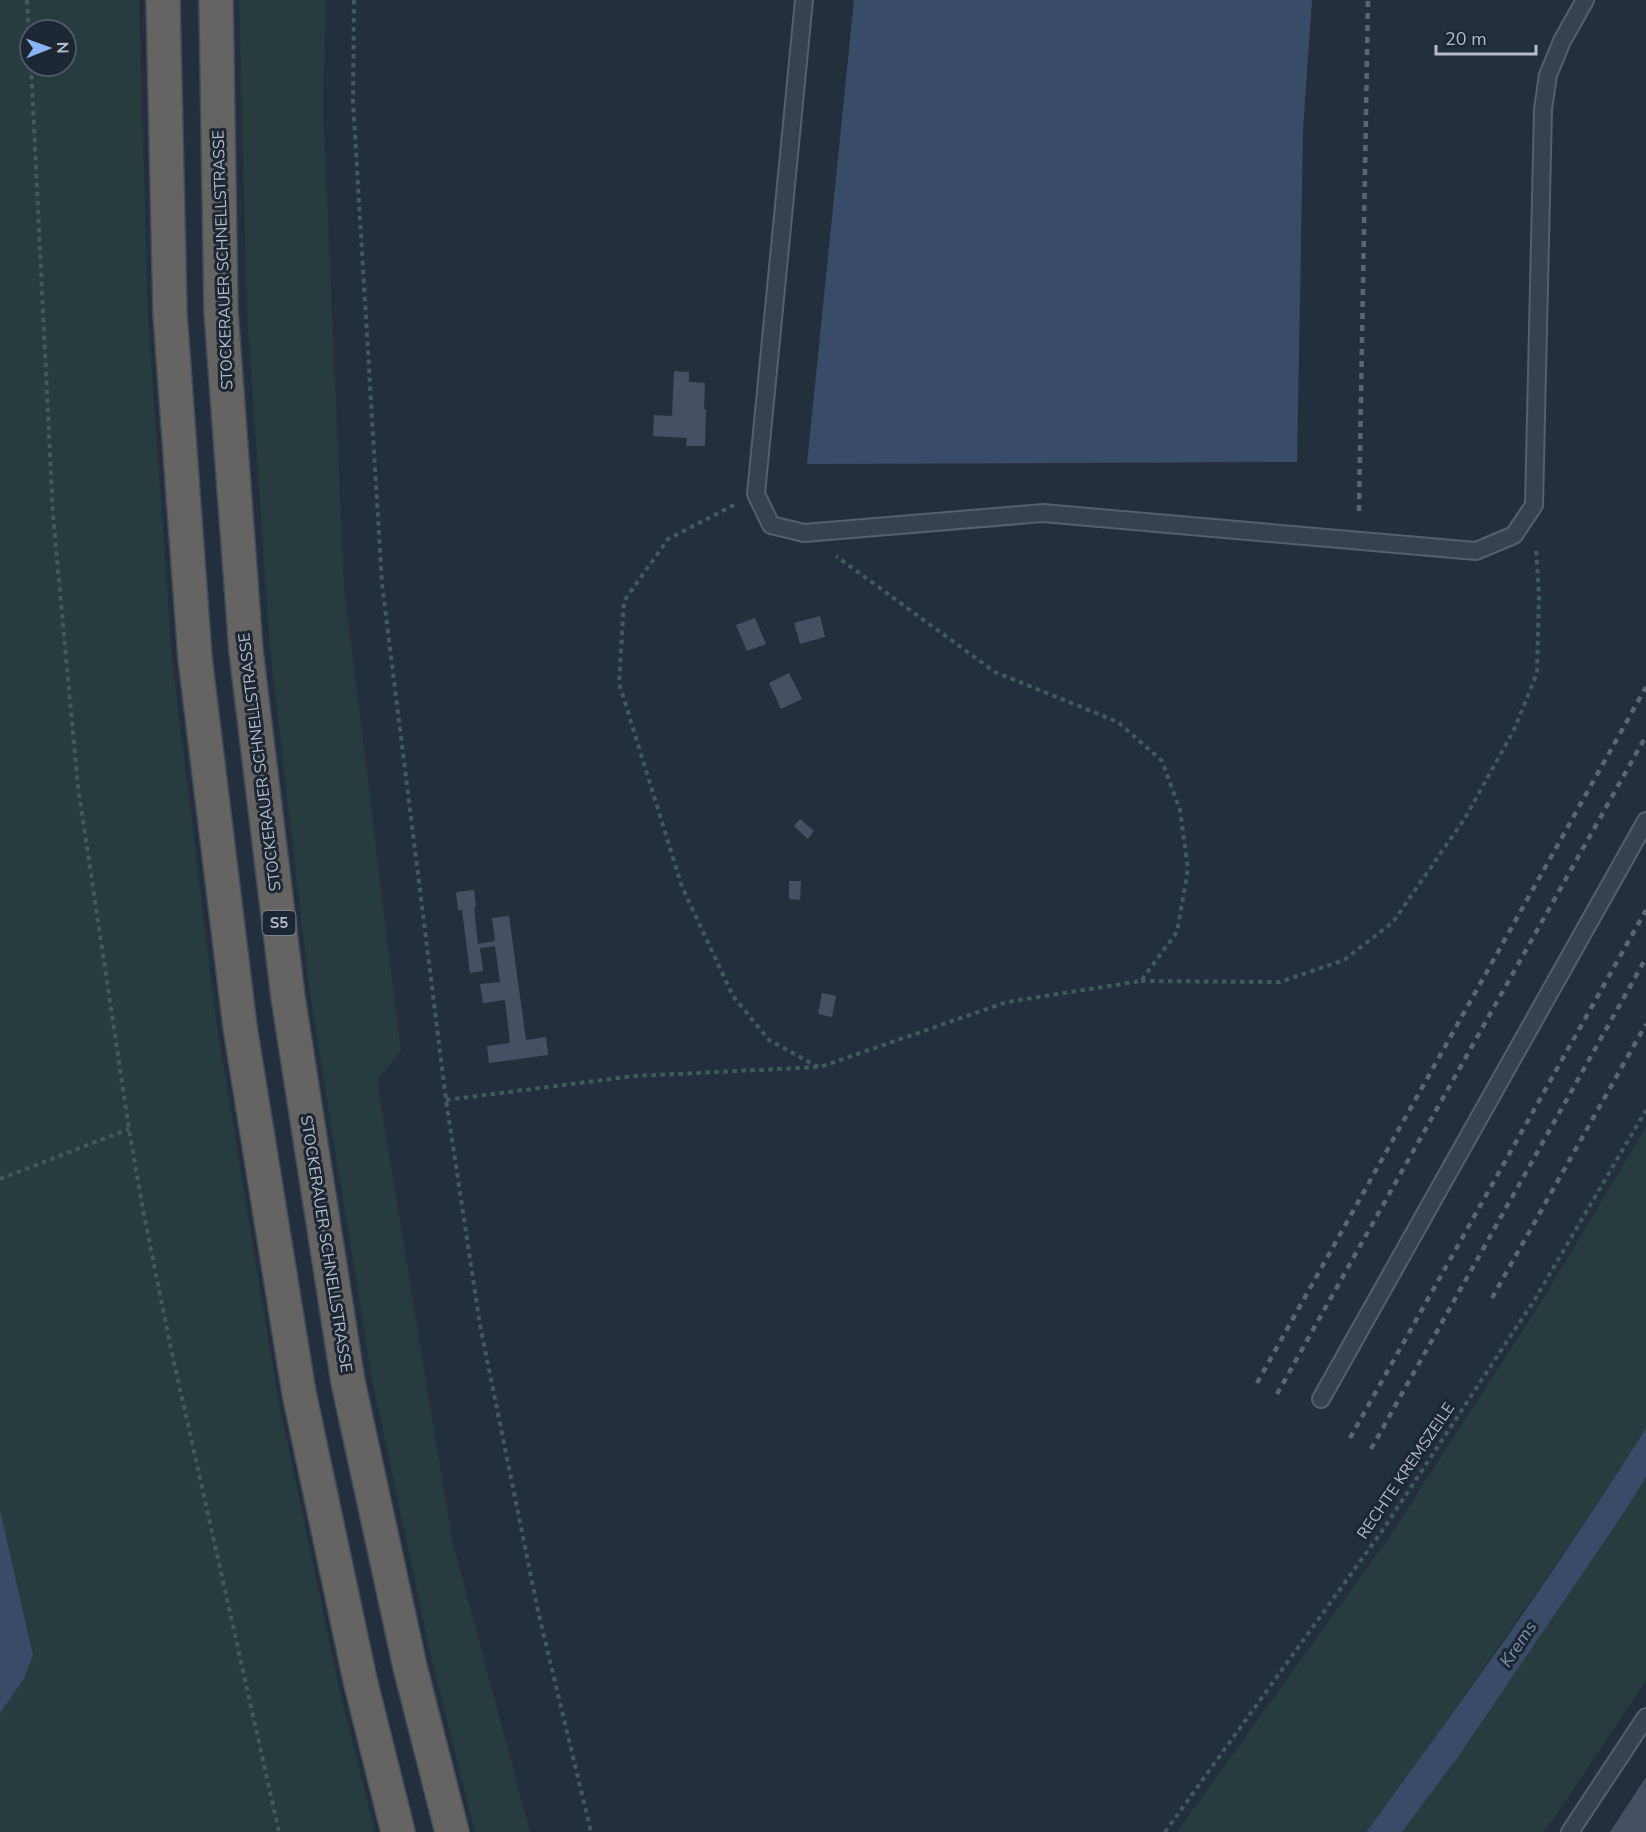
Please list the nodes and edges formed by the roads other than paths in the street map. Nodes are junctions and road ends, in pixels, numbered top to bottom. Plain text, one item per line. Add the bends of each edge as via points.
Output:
1 (163, 0) edge
2 (216, 0) edge
3 (804, 0) edge
4 (1585, 0) edge
5 (1646, 821) edge
6 (1321, 1399) dead end
7 (1646, 1717) edge
8 (398, 1832) edge
9 (452, 1832) edge
10 (1570, 1832) edge

1 - 8 highway via 170,314 195,658 240,1027 299,1393 360,1680
2 - 9 highway, STOCKERAUER SCHNELLSTRASSE / S5 via 221,312 246,651 288,997 348,1382 410,1667
3 - 4 lane via 756,494 771,525 804,533 1043,513 1476,551 1514,535 1534,505 1544,109 1548,75
5 - 6 lane
7 - 10 lane

